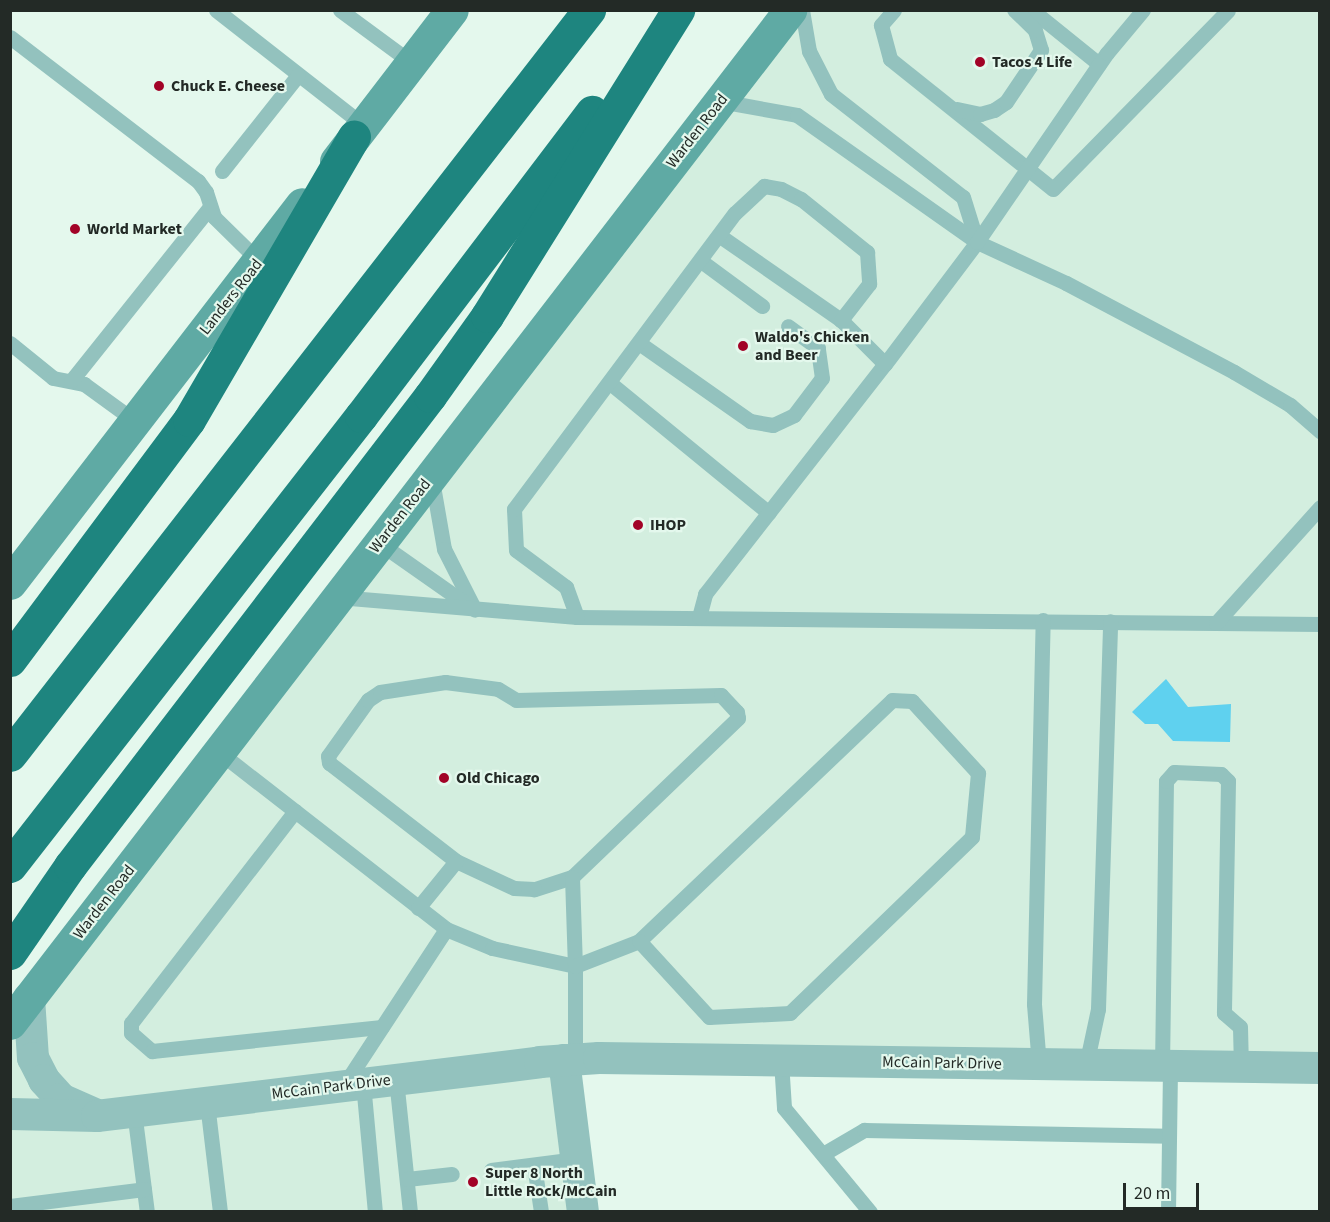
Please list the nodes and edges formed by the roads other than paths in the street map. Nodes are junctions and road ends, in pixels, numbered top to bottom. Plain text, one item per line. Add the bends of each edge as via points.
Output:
1 (216, 10) edge
2 (340, 10) edge
3 (452, 10) edge
4 (588, 10) edge
5 (669, 10) edge
6 (678, 10) edge
7 (790, 10) edge
8 (802, 10) edge
9 (894, 10) edge
10 (1014, 10) edge
11 (1032, 10) edge
12 (1143, 10) edge
13 (1228, 10) edge
14 (10, 37) edge
15 (412, 63) junction
16 (1099, 64) junction
17 (298, 75) junction
18 (720, 100) junction
19 (951, 107) junction
20 (359, 131) junction
21 (1027, 168) junction
22 (222, 171) dead end
23 (210, 207) junction
24 (720, 236) junction
25 (977, 242) junction
26 (259, 261) junction
27 (701, 261) junction
28 (762, 306) dead end
29 (841, 320) junction
30 (788, 326) dead end
31 (10, 343) edge
32 (639, 344) junction
33 (885, 364) junction
34 (71, 381) junction
35 (610, 383) junction
36 (135, 422) junction
37 (1320, 431) edge
38 (431, 477) junction
39 (1320, 507) edge
40 (769, 513) junction
41 (378, 542) junction
42 (10, 584) edge
43 (338, 597) junction
44 (475, 610) junction
45 (577, 617) junction
46 (699, 617) junction
47 (1043, 620) junction
48 (1110, 621) junction
49 (1216, 623) junction
50 (1320, 624) edge
51 (10, 660) edge
52 (219, 752) junction
53 (10, 754) edge
54 (295, 811) junction
55 (456, 861) junction
56 (10, 866) edge
57 (572, 878) junction
58 (418, 908) junction
59 (446, 929) junction
60 (639, 940) junction
61 (10, 953) edge
62 (575, 966) junction
63 (20, 1010) edge
64 (382, 1028) junction
65 (569, 1060) junction
66 (782, 1061) junction
67 (1039, 1065) junction
68 (1086, 1065) junction
69 (1166, 1067) junction
70 (1241, 1067) junction
71 (1320, 1068) edge
72 (396, 1079) junction
73 (353, 1084) junction
74 (207, 1103) junction
75 (134, 1111) junction
76 (10, 1114) edge
77 (97, 1116) junction
78 (1168, 1136) junction
79 (823, 1154) junction
80 (576, 1159) junction
81 (534, 1165) junction
82 (491, 1170) dead end
83 (452, 1174) dead end
84 (407, 1179) junction
85 (144, 1189) junction
86 (10, 1206) edge
87 (147, 1212) edge
88 (220, 1212) edge
89 (375, 1212) edge
90 (410, 1212) edge
91 (541, 1212) edge
92 (583, 1212) edge
93 (870, 1212) edge
94 (1168, 1212) edge

1 - 17 lane
2 - 15 lane
3 - 15 main road, Landers Road
4 - 53 highway
5 - 56 highway via 361,416
6 - 61 highway via 487,316 70,866
7 - 18 main road, Warden Road
8 - 25 lane via 808,51 831,94 963,197
9 - 19 lane via 881,25 890,59
10 - 19 lane via 1035,30 1041,50 1006,102 994,110 980,114
11 - 16 lane
12 - 16 lane
13 - 21 lane via 1053,189
14 - 23 lane via 198,181
15 - 20 main road, Landers Road
16 - 21 lane
17 - 20 lane
17 - 22 lane
18 - 25 lane via 797,115
18 - 38 main road, Warden Road
19 - 21 lane
20 - 26 main road, Landers Road
20 - 51 highway via 189,420
21 - 25 lane
23 - 26 lane via 214,217
23 - 34 lane
24 - 27 lane
24 - 29 lane
24 - 29 lane via 735,213 764,186 801,199 867,252 869,284
25 - 33 lane
25 - 37 lane via 1066,283 1234,372 1290,405
26 - 36 main road, Landers Road
27 - 28 lane
27 - 32 lane
29 - 33 lane
30 - 32 lane via 818,348 822,378 794,415 773,425 750,422
31 - 34 lane via 53,378
32 - 35 lane
33 - 40 lane
34 - 36 lane via 84,384
35 - 40 lane
35 - 45 lane via 514,509 516,550 566,587
36 - 42 main road, Landers Road
38 - 41 main road, Warden Road
38 - 44 lane via 444,549
39 - 49 lane
40 - 46 lane via 705,594
41 - 43 main road, Warden Road
41 - 44 lane
43 - 44 lane
43 - 52 main road, Warden Road
44 - 45 lane
45 - 46 lane
46 - 47 lane
47 - 48 lane
47 - 67 lane via 1034,1004
48 - 49 lane
48 - 68 lane via 1098,1009
49 - 50 lane
52 - 54 lane
52 - 63 main road, Warden Road
54 - 58 lane
54 - 64 lane via 131,1023 131,1033 152,1051
55 - 57 lane via 514,888 534,889
55 - 57 lane via 329,763 328,756 368,700 380,693 445,682 498,689 516,700 721,695 738,718
55 - 58 lane
57 - 62 lane
58 - 59 lane
59 - 62 lane via 492,948
59 - 64 lane
60 - 60 lane via 891,700 912,701 978,773 972,837 790,1013 709,1017
60 - 62 lane
62 - 65 lane
63 - 77 street via 33,1058 44,1080 62,1099
64 - 73 lane
65 - 66 street, McCain Park Drive
65 - 72 street, McCain Park Drive
65 - 80 street
66 - 67 street, McCain Park Drive
66 - 79 lane via 784,1108
67 - 68 street, McCain Park Drive
68 - 69 street, McCain Park Drive
69 - 70 street, McCain Park Drive
69 - 70 lane via 1166,781 1174,772 1221,774 1228,781 1224,1012 1240,1028
69 - 78 lane
70 - 71 street, McCain Park Drive
72 - 73 street, McCain Park Drive
72 - 84 lane
73 - 74 street, McCain Park Drive
73 - 89 lane
74 - 75 street, McCain Park Drive
74 - 88 lane
75 - 77 street, McCain Park Drive
75 - 85 lane
76 - 77 street, McCain Park Drive
78 - 79 lane via 864,1130
78 - 94 lane
79 - 93 lane
80 - 81 lane
80 - 92 street
81 - 82 lane
81 - 91 lane
83 - 84 lane
84 - 90 lane
85 - 86 lane
85 - 87 lane

